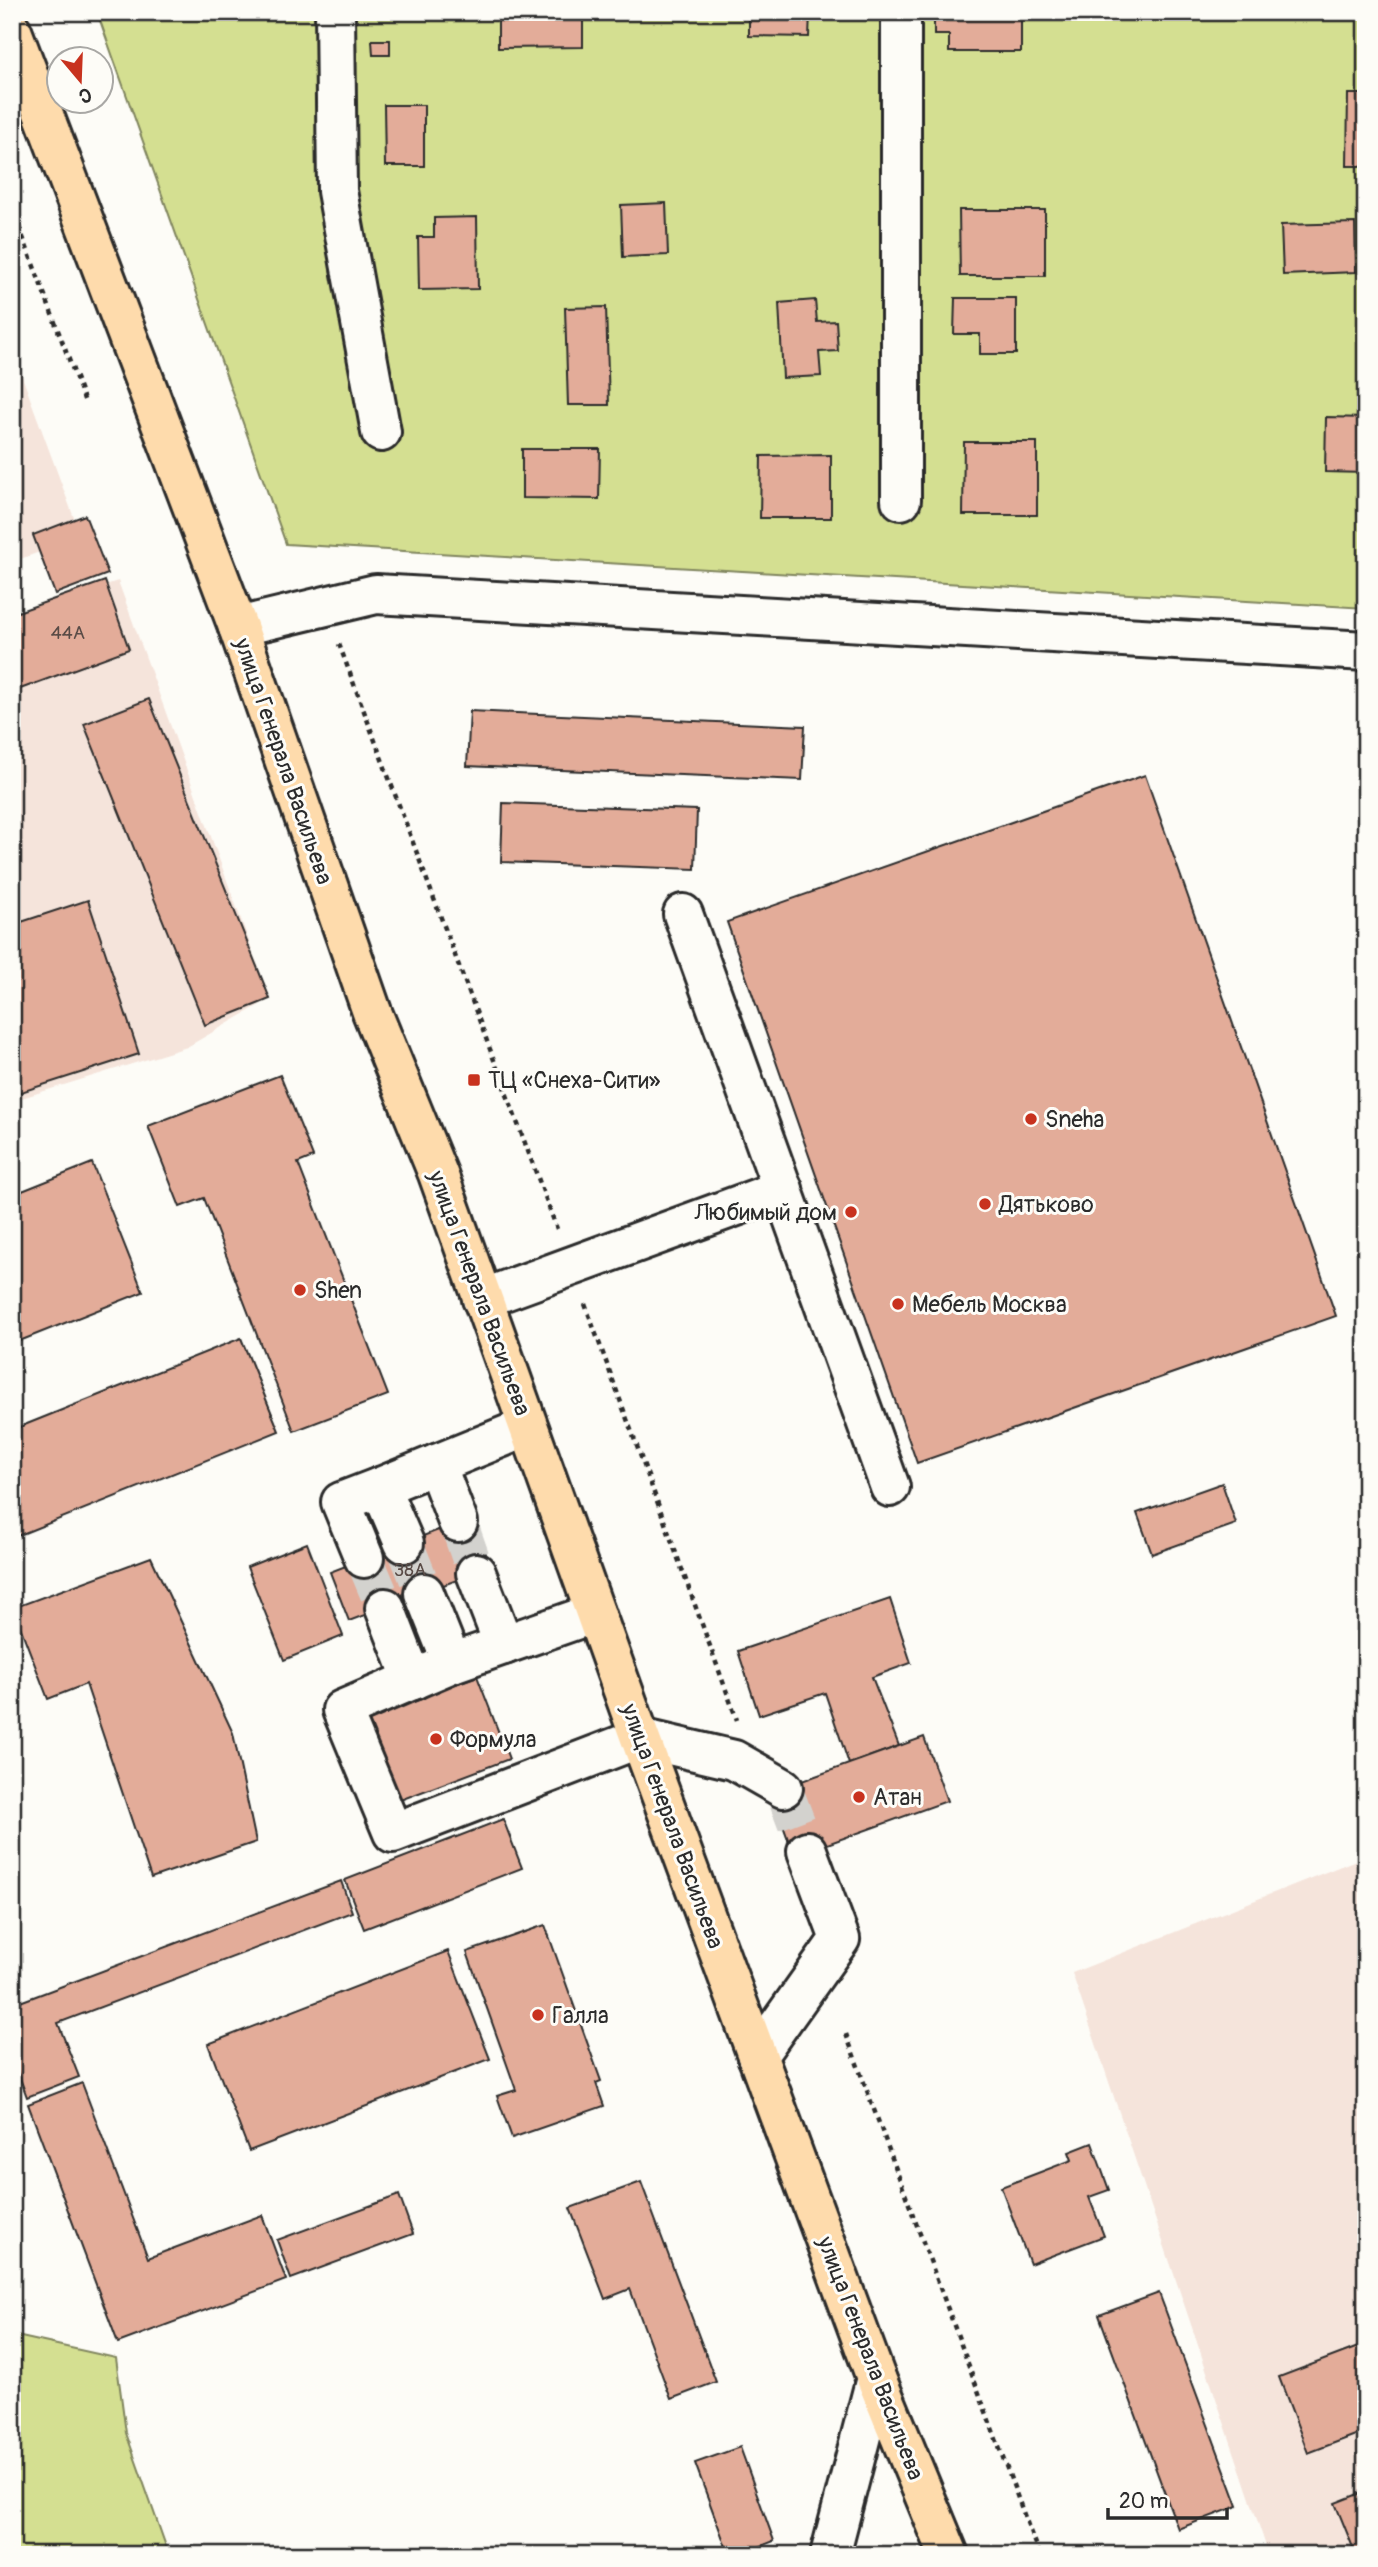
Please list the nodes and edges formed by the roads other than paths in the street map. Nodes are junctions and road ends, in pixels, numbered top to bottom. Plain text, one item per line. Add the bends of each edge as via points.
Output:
1 (335, 12) edge
2 (901, 12) edge
3 (12, 31) edge
4 (381, 432) dead end
5 (901, 500) dead end
6 (238, 627) junction
7 (1366, 652) edge
8 (683, 914) dead end
9 (783, 1189) junction
10 (482, 1299) junction
11 (527, 1427) junction
12 (436, 1464) junction
13 (380, 1487) junction
14 (890, 1488) dead end
15 (458, 1522) tunnel mouth
16 (404, 1543) tunnel mouth
17 (365, 1558) tunnel mouth
18 (476, 1573) tunnel mouth
19 (424, 1593) tunnel mouth
20 (384, 1608) tunnel mouth
21 (595, 1613) junction
22 (505, 1645) junction
23 (452, 1663) junction
24 (413, 1679) junction
25 (640, 1738) junction
26 (770, 1780) tunnel mouth
27 (807, 1851) tunnel mouth
28 (757, 2056) junction
29 (876, 2378) junction
30 (830, 2555) edge
31 (949, 2555) edge

1 - 4 lane via 337,191
2 - 5 lane
3 - 6 main road, улица Генерала Васильева
6 - 7 lane via 376,594
6 - 10 main road, улица Генерала Васильева via 372,1012 438,1174
8 - 9 lane
9 - 10 lane
9 - 14 lane
10 - 11 main road, улица Генерала Васильева
11 - 12 lane
11 - 21 main road, улица Генерала Васильева
12 - 13 lane
12 - 15 lane
13 - 16 lane
13 - 17 lane via 341,1503
18 - 22 lane
19 - 23 lane
20 - 24 lane
21 - 22 lane
21 - 25 main road, улица Генерала Васильева
22 - 23 lane
23 - 24 lane
24 - 25 lane via 342,1710 393,1833
25 - 26 lane via 734,1760
25 - 28 main road, улица Генерала Васильева
27 - 28 lane via 840,1939
28 - 29 main road, улица Генерала Васильева
29 - 30 lane
29 - 31 main road, улица Генерала Васильева

